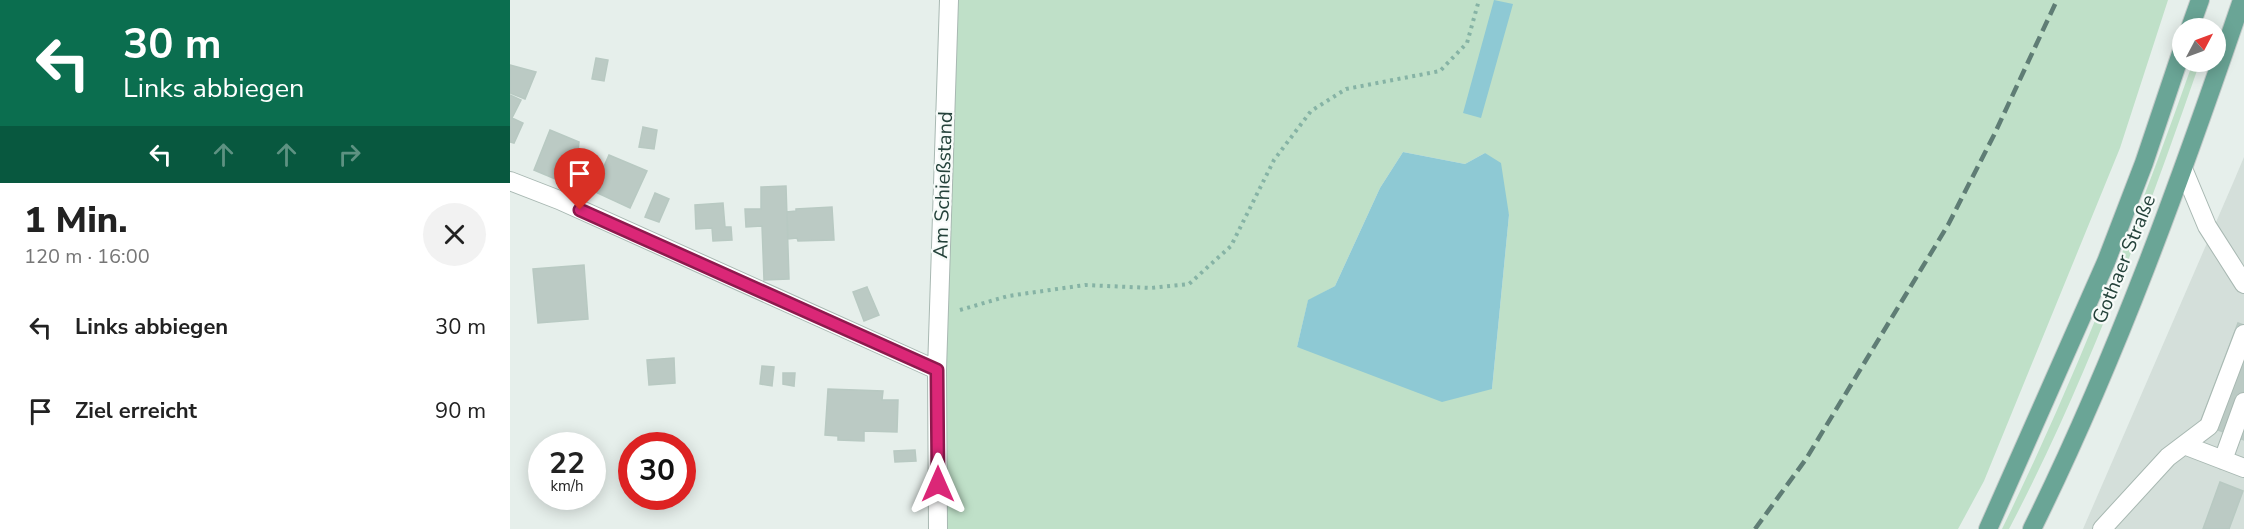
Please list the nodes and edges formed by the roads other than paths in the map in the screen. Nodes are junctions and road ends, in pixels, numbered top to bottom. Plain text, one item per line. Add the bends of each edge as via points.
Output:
1 (949, 0) edge
2 (2200, 0) edge
3 (2242, 0) edge
4 (2194, 18) edge
5 (2175, 72) edge
6 (2184, 171) junction
7 (510, 181) edge
8 (2244, 284) edge
9 (2244, 334) edge
10 (937, 370) junction
11 (2244, 402) edge
12 (2184, 445) junction
13 (2223, 460) junction
14 (2244, 468) edge
15 (938, 529) edge
16 (1988, 529) edge
17 (2032, 529) edge
18 (2102, 529) edge

1 - 10 street, Am Schießstand
2 - 4 main road
3 - 6 main road, Gothaer Straße
5 - 16 main road, Gothaer Straße via 2106,262
6 - 8 street via 2206,226
6 - 17 main road, Gothaer Straße via 2093,396
7 - 10 street
9 - 12 street via 2209,426
10 - 15 street, Am Schießstand
11 - 13 street
12 - 13 street
12 - 18 street via 2168,457
13 - 14 street

